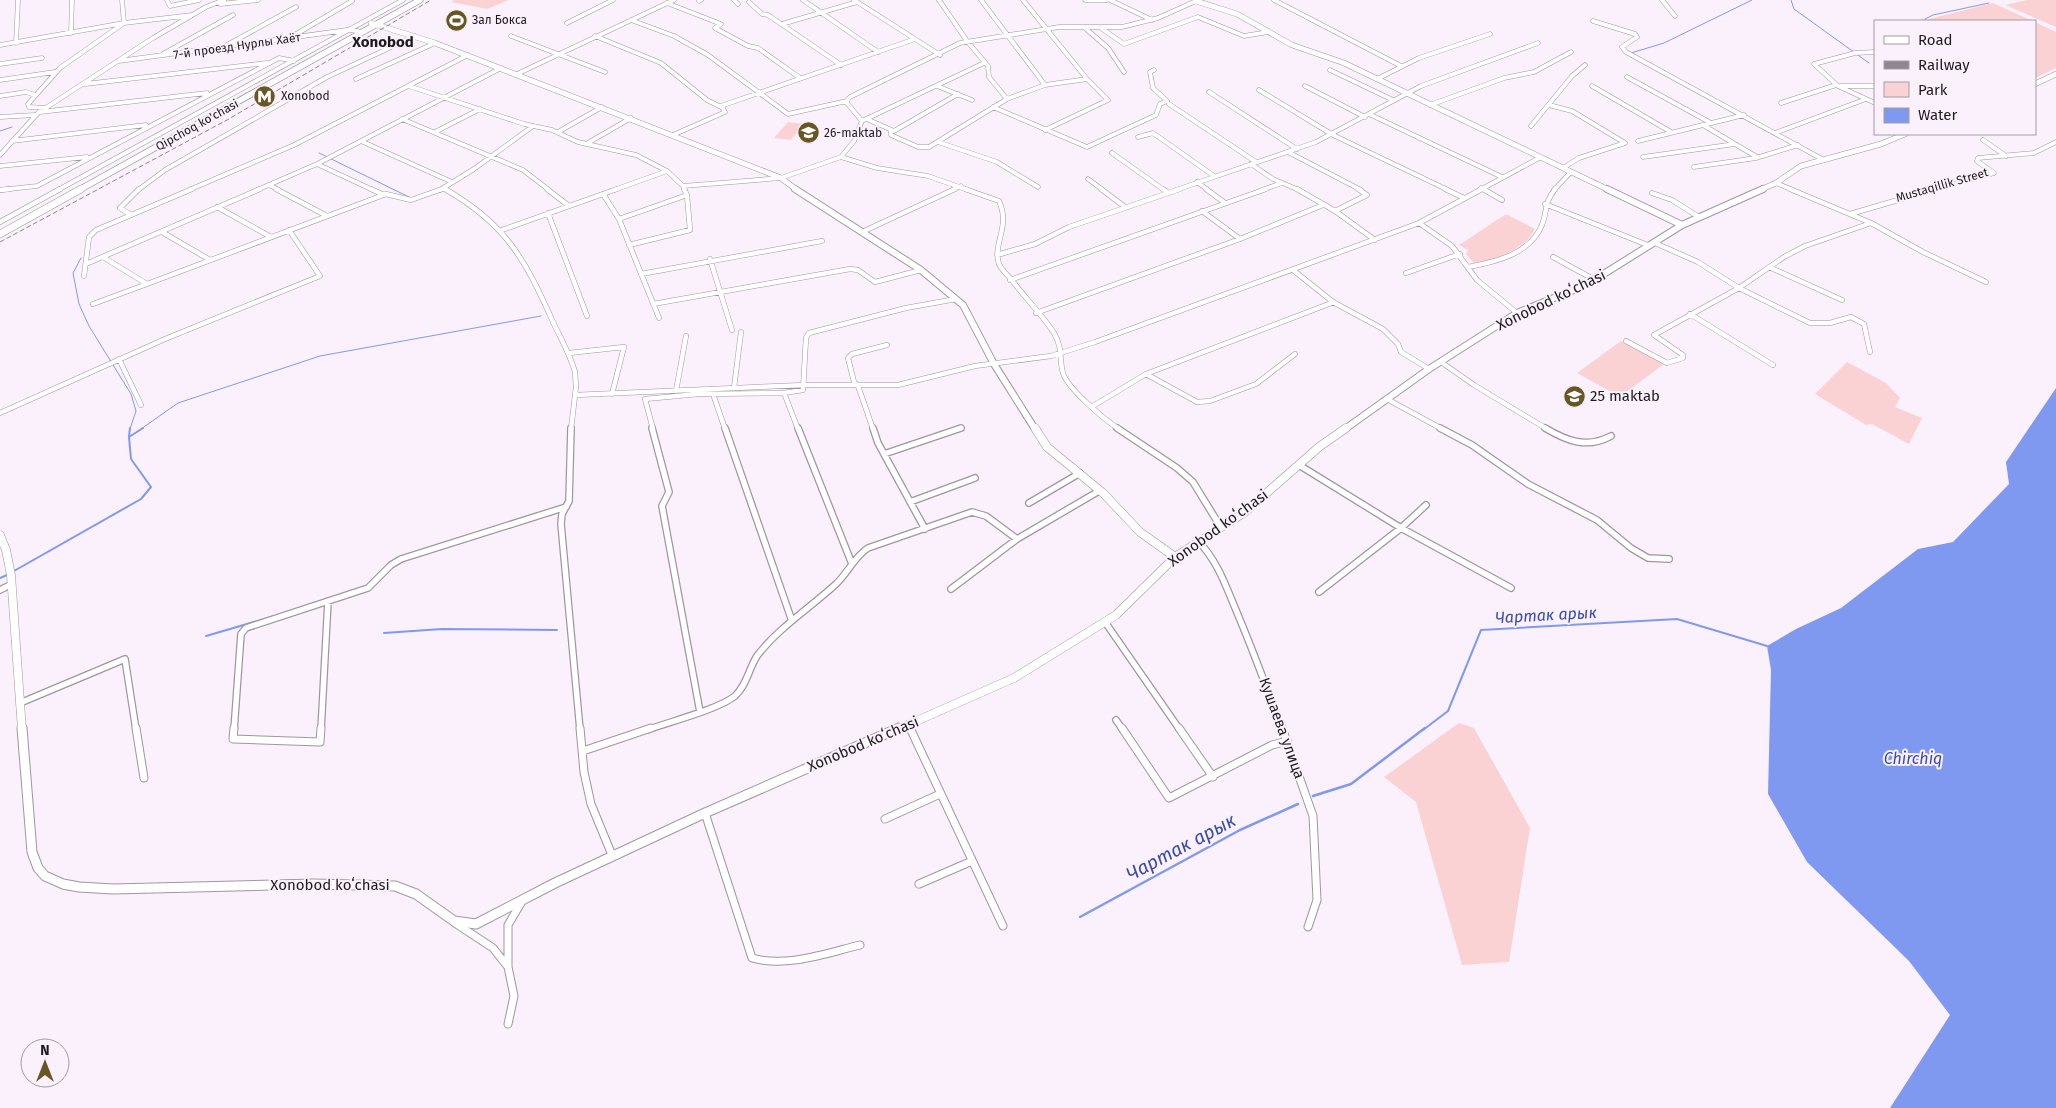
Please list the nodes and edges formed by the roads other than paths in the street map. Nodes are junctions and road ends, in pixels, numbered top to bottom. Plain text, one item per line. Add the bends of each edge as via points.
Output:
1 (18, 0) edge
2 (72, 0) edge
3 (122, 0) edge
4 (167, 0) edge
5 (201, 0) edge
6 (224, 0) edge
7 (258, 0) edge
8 (403, 0) edge
9 (411, 0) edge
10 (420, 0) edge
11 (613, 0) edge
12 (674, 0) edge
13 (734, 0) edge
14 (803, 0) edge
15 (939, 0) edge
16 (981, 0) edge
17 (1023, 0) edge
18 (1085, 0) edge
19 (1108, 0) edge
20 (1197, 0) edge
21 (1274, 0) edge
22 (1662, 0) edge
23 (352, 1) dead end
24 (855, 1) edge
25 (749, 2) dead end
26 (667, 3) junction
27 (738, 4) dead end
28 (213, 5) junction
29 (206, 7) junction
30 (296, 8) dead end
31 (820, 13) junction
32 (197, 14) junction
33 (233, 15) dead end
34 (1675, 16) dead end
35 (631, 20) junction
36 (1152, 20) junction
37 (1593, 21) dead end
38 (567, 22) dead end
39 (124, 23) junction
40 (375, 24) junction
41 (782, 24) junction
42 (1085, 28) junction
43 (1101, 28) junction
44 (1046, 29) junction
45 (355, 30) junction
46 (71, 32) junction
47 (1268, 32) junction
48 (1490, 34) dead end
49 (1007, 35) junction
50 (415, 36) junction
51 (511, 36) dead end
52 (595, 36) junction
53 (288, 39) junction
54 (915, 39) junction
55 (967, 41) junction
56 (16, 42) junction
57 (435, 43) junction
58 (1538, 43) dead end
59 (0, 46) edge
60 (223, 48) junction
61 (878, 52) junction
62 (1571, 52) dead end
63 (1874, 52) edge
64 (561, 53) junction
65 (940, 55) junction
66 (159, 56) junction
67 (468, 56) junction
68 (42, 58) dead end
69 (294, 61) junction
70 (117, 62) junction
71 (270, 62) junction
72 (984, 63) junction
73 (0, 64) edge
74 (841, 65) junction
75 (1585, 65) dead end
76 (1401, 66) junction
77 (501, 68) junction
78 (1154, 70) dead end
79 (1330, 70) dead end
80 (55, 72) junction
81 (605, 72) dead end
82 (1124, 72) dead end
83 (517, 74) junction
84 (2056, 74) edge
85 (1627, 76) dead end
86 (800, 78) junction
87 (356, 79) dead end
88 (1087, 79) junction
89 (1377, 79) junction
90 (0, 80) edge
91 (83, 84) junction
92 (2036, 84) edge
93 (1045, 85) junction
94 (409, 86) junction
95 (937, 86) junction
96 (1305, 86) dead end
97 (1592, 86) dead end
98 (1837, 86) junction
99 (1874, 86) edge
100 (1259, 90) dead end
101 (212, 92) junction
102 (1209, 92) dead end
103 (760, 93) junction
104 (1405, 93) junction
105 (958, 94) junction
106 (35, 95) junction
107 (0, 96) edge
108 (445, 98) junction
109 (1007, 99) junction
110 (1866, 99) junction
111 (972, 100) dead end
112 (1393, 100) junction
113 (847, 101) junction
114 (1782, 102) dead end
115 (1874, 103) edge
116 (1169, 104) dead end
117 (1430, 105) junction
118 (1548, 105) junction
119 (602, 107) junction
120 (993, 107) junction
121 (45, 108) junction
122 (723, 108) junction
123 (480, 109) junction
124 (36, 114) junction
125 (1744, 115) junction
126 (1367, 116) junction
127 (0, 117) edge
128 (631, 118) junction
129 (402, 119) junction
130 (868, 120) junction
131 (862, 122) junction
132 (1711, 124) junction
133 (151, 125) junction
134 (1703, 125) junction
135 (533, 126) junction
136 (1531, 126) dead end
137 (1046, 130) junction
138 (892, 131) junction
139 (435, 132) junction
140 (558, 132) junction
141 (1671, 132) junction
142 (1775, 133) junction
143 (673, 135) junction
144 (1333, 135) junction
145 (1903, 135) edge
146 (1138, 137) dead end
147 (1983, 140) dead end
148 (11, 141) junction
149 (361, 141) junction
150 (1638, 141) dead end
151 (938, 142) junction
152 (2056, 142) edge
153 (586, 144) junction
154 (1735, 144) junction
155 (1798, 146) junction
156 (1297, 149) junction
157 (1112, 152) dead end
158 (1288, 152) junction
159 (0, 155) edge
160 (1757, 156) junction
161 (2006, 156) junction
162 (92, 157) junction
163 (841, 157) junction
164 (1643, 157) dead end
165 (492, 158) junction
166 (1539, 158) junction
167 (1822, 159) junction
168 (1254, 163) junction
169 (317, 164) junction
170 (0, 166) edge
171 (1694, 167) dead end
172 (1563, 168) junction
173 (667, 171) junction
174 (1571, 172) junction
175 (1214, 176) junction
176 (1502, 177) junction
177 (781, 178) junction
178 (1088, 179) dead end
179 (452, 182) junction
180 (1197, 182) junction
181 (1282, 183) junction
182 (1776, 183) junction
183 (269, 185) junction
184 (683, 186) junction
185 (961, 186) junction
186 (1038, 187) dead end
187 (442, 188) junction
188 (1481, 188) junction
189 (0, 190) edge
190 (1167, 192) junction
191 (1652, 193) dead end
192 (602, 194) junction
193 (384, 195) junction
194 (688, 195) junction
195 (1464, 198) junction
196 (1502, 200) dead end
197 (1225, 203) junction
198 (1545, 204) junction
199 (1323, 205) junction
200 (569, 206) junction
201 (217, 208) junction
202 (1125, 208) junction
203 (1202, 211) junction
204 (1335, 211) junction
205 (548, 213) junction
206 (1850, 214) junction
207 (131, 215) junction
208 (327, 216) junction
209 (1699, 217) junction
210 (620, 219) junction
211 (0, 222) edge
212 (1419, 223) junction
213 (1871, 223) junction
214 (1682, 225) junction
215 (0, 228) edge
216 (289, 230) junction
217 (502, 230) junction
218 (162, 232) junction
219 (862, 232) junction
220 (0, 234) edge
221 (271, 237) junction
222 (1240, 239) junction
223 (1375, 240) junction
224 (822, 241) dead end
225 (629, 245) junction
226 (1652, 245) junction
227 (1460, 254) junction
228 (997, 255) junction
229 (103, 257) junction
230 (1553, 257) dead end
231 (210, 260) junction
232 (710, 260) junction
233 (86, 264) junction
234 (1468, 267) junction
235 (1769, 267) junction
236 (921, 270) junction
237 (1293, 270) junction
238 (1406, 273) dead end
239 (641, 274) junction
240 (84, 276) dead end
241 (1010, 280) junction
242 (1595, 280) junction
243 (1986, 282) dead end
244 (147, 284) junction
245 (1739, 288) junction
246 (722, 291) junction
247 (956, 299) junction
248 (1842, 300) dead end
249 (1334, 302) junction
250 (93, 304) dead end
251 (653, 304) junction
252 (1036, 313) junction
253 (1517, 314) junction
254 (1690, 314) junction
255 (586, 316) dead end
256 (659, 318) dead end
257 (732, 330) dead end
258 (741, 332) dead end
259 (686, 336) dead end
260 (1626, 341) dead end
261 (887, 345) dead end
262 (1870, 352) dead end
263 (569, 353) junction
264 (1062, 353) junction
265 (1295, 354) dead end
266 (119, 359) junction
267 (1441, 362) junction
268 (994, 364) junction
269 (1773, 365) dead end
270 (1429, 370) junction
271 (1146, 374) junction
272 (805, 385) junction
273 (858, 386) junction
274 (734, 388) junction
275 (676, 391) junction
276 (643, 392) junction
277 (784, 393) junction
278 (575, 394) junction
279 (612, 394) junction
280 (713, 394) junction
281 (645, 399) junction
282 (1387, 399) junction
283 (141, 405) dead end
284 (1093, 406) junction
285 (0, 413) edge
286 (961, 428) dead end
287 (1611, 436) dead end
288 (884, 454) junction
289 (1299, 465) junction
290 (1080, 473) junction
291 (975, 478) dead end
292 (1099, 491) junction
293 (910, 502) junction
294 (1028, 503) dead end
295 (1426, 505) dead end
296 (566, 507) junction
297 (1220, 526) junction
298 (1401, 528) junction
299 (926, 529) junction
300 (0, 535) edge
301 (1017, 539) junction
302 (1198, 541) junction
303 (1175, 557) junction
304 (1669, 559) dead end
305 (852, 564) junction
306 (11, 577) junction
307 (1511, 588) dead end
308 (951, 589) dead end
309 (0, 590) edge
310 (1319, 592) dead end
311 (328, 601) junction
312 (792, 621) junction
313 (1105, 622) junction
314 (20, 703) junction
315 (700, 712) junction
316 (1116, 720) dead end
317 (908, 724) junction
318 (1287, 741) junction
319 (583, 751) junction
320 (1213, 777) junction
321 (144, 778) dead end
322 (940, 794) junction
323 (705, 813) junction
324 (885, 819) dead end
325 (612, 856) junction
326 (972, 861) junction
327 (919, 884) dead end
328 (523, 900) junction
329 (451, 920) junction
330 (1003, 926) dead end
331 (1308, 927) dead end
332 (860, 945) dead end
333 (508, 967) junction
334 (508, 1024) dead end

1 - 56 street
2 - 46 street
3 - 39 street
4 - 5 street via 170,6
5 - 29 street
6 - 28 street
7 - 28 street
8 - 45 street
9 - 40 main road, Qipchoq ko'chasi
10 - 40 main road, Qipchoq ko'chasi
11 - 38 street
12 - 26 street
13 - 27 street
14 - 31 street
15 - 55 street
16 - 49 street
17 - 44 street
18 - 19 street
19 - 36 street
20 - 36 street
20 - 47 main road via 1238,14
21 - 76 street
22 - 34 street
23 - 53 street
24 - 31 street
24 - 54 street
25 - 41 street via 762,14
26 - 35 street
26 - 86 street via 720,24 715,28 758,48
28 - 29 street
29 - 32 street
30 - 60 street
31 - 41 street
31 - 61 street
32 - 39 street
32 - 70 street
33 - 66 street
35 - 52 street
35 - 103 street via 674,36 708,55
36 - 43 street
37 - 125 street via 1635,34 1637,37 1622,47 1626,52
39 - 46 street
39 - 80 street
40 - 45 main road, Qipchoq ko'chasi
40 - 50 main road
40 - 220 main road, Qipchoq ko'chasi
41 - 74 street
42 - 43 street
42 - 44 street via 1063,26
42 - 82 street via 1108,48
43 - 47 street via 1124,44 1198,17 1244,36
44 - 49 street
44 - 88 street
45 - 53 street, 7-й проезд Нурлы Хаёт
45 - 69 street
45 - 215 main road, Qipchoq ko'chasi
46 - 56 street
47 - 89 main road
48 - 76 street
49 - 55 street
49 - 93 street
50 - 57 main road
50 - 207 street via 327,76 165,170 135,192 120,208
51 - 64 street
52 - 64 street
52 - 122 street via 661,64 707,100
53 - 60 street, 7-й проезд Нурлы Хаёт
54 - 61 street
54 - 65 street
55 - 65 street
55 - 72 street
56 - 59 street
57 - 67 main road
57 - 87 street
58 - 104 street
60 - 66 street, 7-й проезд Нурлы Хаёт
61 - 74 street
62 - 117 street via 1534,72 1504,78
63 - 98 street via 1814,63
64 - 81 street
64 - 83 street
65 - 113 street via 896,73
66 - 70 street, 7-й проезд Нурлы Хаёт
67 - 77 main road
67 - 94 street
68 - 73 street
69 - 71 street via 279,58
69 - 211 street
70 - 91 street
71 - 91 street
71 - 101 street
72 - 95 street
72 - 109 street via 989,68 989,77
74 - 86 street
75 - 118 street
76 - 89 street
77 - 83 main road
77 - 108 street
78 - 137 street via 1150,72 1153,88 1167,101 1160,104 1156,115 1086,147
79 - 112 street
80 - 90 street
80 - 106 street
83 - 119 main road
84 - 92 main road
85 - 132 street
86 - 103 street
88 - 93 street
88 - 137 street via 1108,100
89 - 104 main road
91 - 121 street
93 - 109 street
94 - 108 street
94 - 207 street via 294,145
95 - 105 street
95 - 130 street
96 - 126 street
97 - 141 street
98 - 99 street
98 - 110 street
98 - 114 street
100 - 144 street
101 - 124 street
101 - 133 street
102 - 156 street
103 - 113 street via 788,114
103 - 122 street via 721,106
104 - 112 street
104 - 117 main road
105 - 111 street
105 - 138 street
106 - 107 street via 26,92
106 - 121 street via 28,107
108 - 123 street
108 - 129 street
109 - 120 street
110 - 115 street
110 - 142 street
112 - 126 street
113 - 131 street via 847,106
116 - 168 street
117 - 166 main road
118 - 136 street
118 - 172 street via 1572,111 1625,144 1579,158
119 - 128 main road
119 - 140 street
120 - 137 street
120 - 151 street
121 - 124 street
122 - 143 street via 725,112
123 - 135 street
123 - 139 street
124 - 127 street
124 - 148 street
125 - 132 street
125 - 142 street
126 - 144 street
126 - 176 street
128 - 143 main road
128 - 153 street
129 - 139 street
129 - 149 street
130 - 131 street
130 - 138 street
131 - 163 street via 857,137
132 - 134 street
133 - 148 street
133 - 162 street
134 - 141 street
134 - 154 street
135 - 140 street
135 - 165 street
138 - 151 street via 891,135 918,147 929,147
139 - 165 street
140 - 153 street
141 - 150 street
142 - 155 street
143 - 177 main road
144 - 156 street
144 - 195 street
145 - 167 main road, Xonobod koʻchasi
146 - 175 street via 1153,133
147 - 161 street
148 - 159 street
149 - 169 street
149 - 179 street
151 - 186 street via 998,162
152 - 161 street, Mustaqillik Street via 2034,153
153 - 173 street via 636,155
154 - 160 street
154 - 164 street
155 - 160 street
155 - 167 street
156 - 158 street
157 - 190 street
158 - 168 street
158 - 204 street via 1366,193
160 - 171 street
161 - 206 street, Mustaqillik Street via 1976,159 1993,171 1992,174 1928,189
162 - 170 street
162 - 189 street via 37,186
163 - 177 street
163 - 185 street via 867,166 928,176
165 - 179 street
165 - 200 street via 523,170
166 - 172 main road
166 - 176 street
167 - 182 main road, Xonobod koʻchasi via 1801,166
168 - 175 street
168 - 181 street
169 - 183 street
169 - 193 street
172 - 174 main road
173 - 184 street
173 - 192 street
174 - 198 street
174 - 214 main road
175 - 180 street
176 - 188 street
177 - 184 street
177 - 219 main road
178 - 202 street
179 - 187 street
180 - 190 street
180 - 197 street
181 - 197 street
181 - 199 street
182 - 206 street
182 - 209 main road, Xonobod koʻchasi
183 - 201 street
183 - 208 street
184 - 194 street
185 - 219 street
185 - 228 street via 994,197 1001,203 1005,216 1004,235
187 - 193 street via 412,200 393,194
187 - 217 street via 471,205
188 - 195 street
188 - 196 street
190 - 202 street
191 - 209 street via 1672,200
192 - 200 street
192 - 210 street
193 - 208 street
194 - 210 street
194 - 225 street via 690,230
195 - 212 street
197 - 203 street
198 - 226 street
198 - 234 street via 1543,224 1532,242 1492,262
199 - 204 street
199 - 222 street
200 - 205 street
201 - 218 street
201 - 221 street
202 - 228 street via 1069,227 1035,244
203 - 222 street
203 - 241 street
204 - 223 street
205 - 217 street
205 - 255 street
206 - 213 street
207 - 233 street via 92,234
208 - 216 street
209 - 214 main road, Xonobod koʻchasi
210 - 225 street
212 - 223 street
212 - 227 street
213 - 235 street via 1805,246
213 - 243 street
214 - 226 main road, Xonobod koʻchasi
216 - 221 street
216 - 266 street via 320,276
217 - 263 street via 515,244
218 - 229 street
218 - 231 street
219 - 236 main road
221 - 231 street
222 - 252 street
223 - 237 street
224 - 232 street
225 - 239 street
226 - 242 main road, Xonobod koʻchasi
226 - 245 street via 1698,262
227 - 234 street
227 - 238 street
228 - 241 street
229 - 233 street
229 - 244 street
230 - 242 street
231 - 244 street
232 - 239 street
232 - 246 street
233 - 240 street
234 - 253 street via 1477,280
235 - 245 street
235 - 248 street
236 - 246 street via 875,282 858,270 850,269 731,292
236 - 247 main road
237 - 249 street
237 - 264 street
239 - 251 street
241 - 252 street
242 - 253 main road, Xonobod koʻchasi
244 - 250 street
245 - 254 street
245 - 262 street via 1810,323 1830,323 1851,316 1864,324
246 - 251 street
246 - 257 street
247 - 268 main road via 963,305
247 - 272 street via 809,333 806,338
249 - 270 street via 1379,326 1400,346 1401,352
249 - 271 street
251 - 256 street
252 - 264 street via 1054,333
253 - 267 main road, Xonobod koʻchasi
254 - 260 street via 1654,335 1684,356 1671,363
254 - 269 street
258 - 274 street
259 - 275 street
261 - 273 street via 848,356 854,382
263 - 278 street via 576,378
263 - 279 street via 624,347
264 - 268 street
264 - 284 street via 1063,373 1070,386
265 - 271 street via 1256,384 1210,401 1197,402
266 - 283 street
266 - 285 street
267 - 270 main road, Xonobod koʻchasi
267 - 287 street via 1566,440 1598,443
268 - 273 street via 898,385
268 - 290 main road via 1048,447
270 - 282 main road, Xonobod koʻchasi
271 - 284 street
272 - 273 street
272 - 274 street
272 - 277 street via 803,390
273 - 288 street
274 - 275 street
275 - 276 street
276 - 279 street
276 - 281 street
277 - 280 street
277 - 305 street
278 - 279 street
278 - 296 street via 569,501
280 - 281 street
280 - 312 street
281 - 315 street via 669,492 662,506
282 - 289 main road, Xonobod koʻchasi
282 - 304 street via 1472,445 1528,484 1597,520 1630,548 1648,558
284 - 297 street via 1098,415 1193,482
286 - 288 street
288 - 293 street
289 - 297 main road, Xonobod koʻchasi via 1245,512
289 - 298 street
290 - 292 main road
290 - 294 street
291 - 293 street
292 - 301 street
292 - 303 main road via 1140,532
293 - 299 street
295 - 298 street
296 - 311 street via 401,559 389,565 371,586
296 - 319 street via 561,524
297 - 302 main road, Xonobod koʻchasi
298 - 307 street
298 - 310 street
299 - 301 street via 972,512 986,516
299 - 305 street via 868,548 858,554
300 - 306 main road, Xonobod koʻchasi
301 - 308 street
302 - 303 main road, Xonobod koʻchasi
302 - 318 street, Кушаева улица via 1222,574
303 - 313 main road, Xonobod koʻchasi via 1135,599
305 - 312 street via 835,585
306 - 309 street
306 - 314 main road, Xonobod koʻchasi
311 - 311 street via 254,624 243,631 232,735 235,740 320,742
312 - 315 street via 756,658 742,690 723,704
313 - 317 main road, Xonobod koʻchasi via 1014,678
313 - 320 street
314 - 321 street via 125,659
314 - 329 main road, Xonobod koʻchasi via 32,851 43,875 52,880 70,886 96,888 395,886 412,891
315 - 319 street
316 - 320 street via 1169,798
317 - 322 street
317 - 323 main road, Xonobod koʻchasi
318 - 320 street via 1272,745
318 - 331 street, Кушаева улица via 1313,816 1316,900
319 - 325 street via 591,804
322 - 324 street
322 - 326 street
323 - 325 main road, Xonobod koʻchasi
323 - 332 street via 752,958 760,963
325 - 328 main road, Xonobod koʻchasi
326 - 327 street
326 - 330 street
328 - 329 main road, Xonobod koʻchasi via 476,924 465,925
328 - 333 street via 508,925
329 - 333 street via 488,945
333 - 334 street via 515,998

